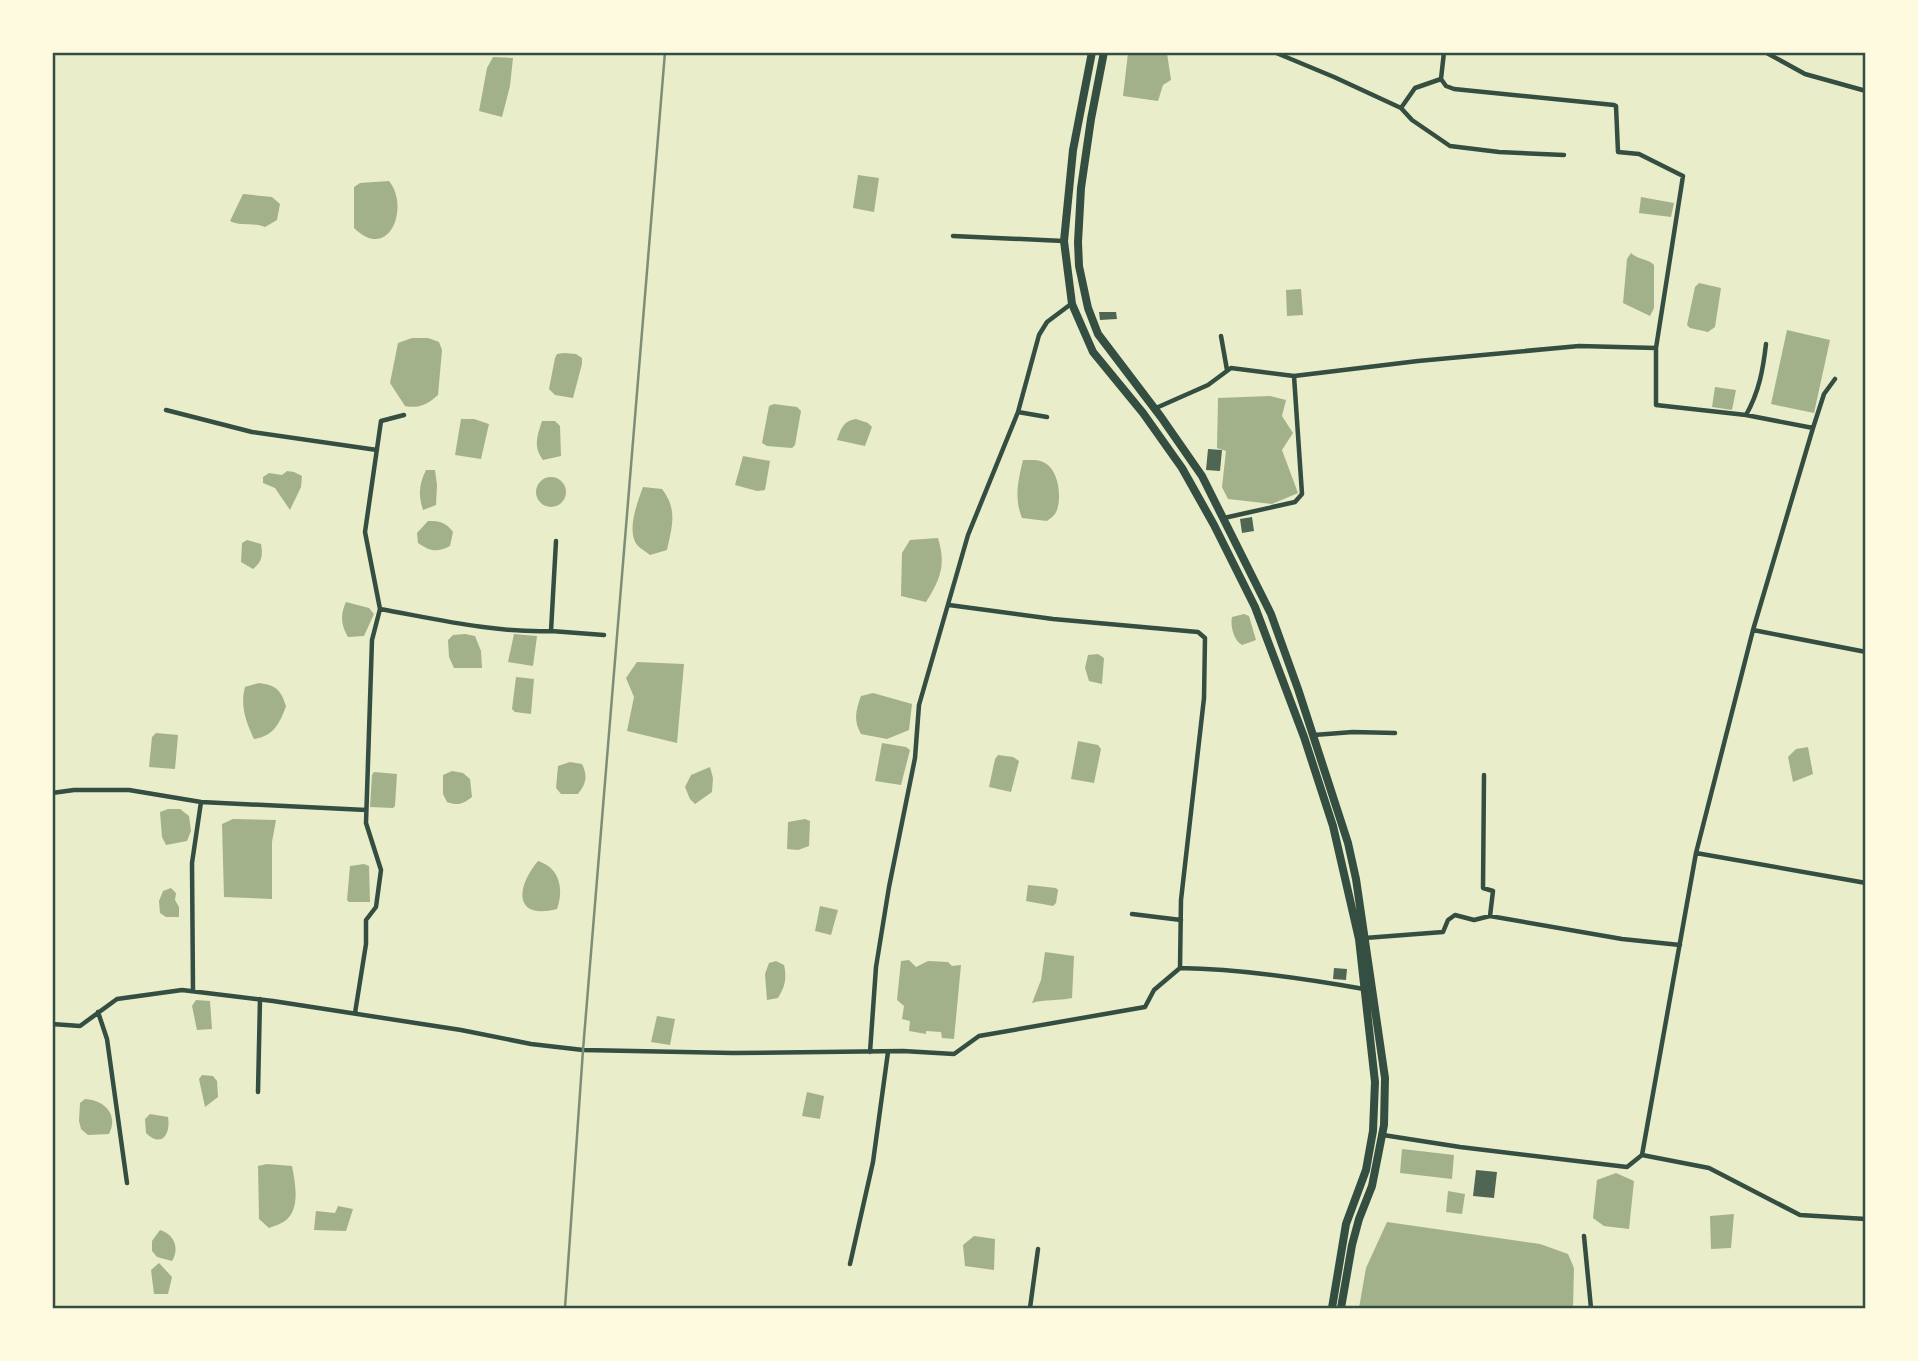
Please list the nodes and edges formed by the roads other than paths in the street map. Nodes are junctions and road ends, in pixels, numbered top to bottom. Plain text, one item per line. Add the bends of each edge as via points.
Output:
1 (1092, 52) edge
2 (1104, 52) edge
3 (1274, 52) edge
4 (1444, 52) edge
5 (1765, 52) edge
6 (1441, 79) junction
7 (1866, 91) edge
8 (1401, 108) junction
9 (1564, 155) dead end
10 (953, 236) dead end
11 (1064, 242) junction
12 (1072, 304) junction
13 (1221, 336) dead end
14 (1766, 344) dead end
15 (1656, 348) junction
16 (1227, 370) junction
17 (1294, 376) junction
18 (1835, 379) dead end
19 (1155, 409) junction
20 (166, 410) dead end
21 (1018, 412) junction
22 (404, 415) dead end
23 (1746, 415) junction
24 (1047, 417) dead end
25 (1813, 428) junction
26 (377, 450) junction
27 (1224, 518) junction
28 (556, 541) dead end
29 (949, 606) junction
30 (380, 609) junction
31 (1753, 630) junction
32 (551, 631) junction
33 (604, 635) dead end
34 (1866, 652) edge
35 (1395, 733) dead end
36 (1313, 736) junction
37 (1484, 775) dead end
38 (52, 793) edge
39 (201, 803) junction
40 (366, 810) junction
41 (1696, 853) junction
42 (1866, 883) edge
43 (1132, 914) dead end
44 (1490, 916) junction
45 (1181, 920) junction
46 (1364, 938) junction
47 (1679, 945) junction
48 (1180, 968) junction
49 (1364, 989) junction
50 (193, 991) junction
51 (260, 999) junction
52 (98, 1012) junction
53 (355, 1013) junction
54 (52, 1024) edge
55 (870, 1052) junction
56 (888, 1052) junction
57 (258, 1092) dead end
58 (1383, 1135) junction
59 (1642, 1155) junction
60 (127, 1182) dead end
61 (1866, 1220) edge
62 (1584, 1236) dead end
63 (1038, 1249) dead end
64 (850, 1264) dead end
65 (1030, 1308) edge
66 (1332, 1308) edge
67 (1341, 1308) edge
68 (1591, 1308) edge

1 - 11 highway via 1073,150
2 - 19 highway via 1081,188 1079,265 1098,334
3 - 8 street
4 - 6 street
5 - 7 street via 1805,74
6 - 8 street via 1415,88
6 - 15 street via 1454,89 1614,105 1618,152 1639,154 1684,176
8 - 9 street via 1450,146
10 - 11 street
11 - 12 highway
12 - 21 street via 1047,322 1039,335
12 - 49 highway via 1093,352 1182,468 1255,607 1333,826 1359,939
13 - 16 street
14 - 23 street via 1762,380
15 - 17 street via 1578,346
15 - 23 street via 1656,405
16 - 17 street
16 - 19 street via 1208,385
17 - 27 street via 1301,494 1295,502
18 - 25 street via 1824,394
19 - 27 highway via 1202,476
20 - 26 street via 253,432
21 - 24 street
21 - 29 street via 968,535
22 - 26 street via 381,421
23 - 25 street
25 - 31 street
26 - 30 street via 365,532
27 - 36 highway via 1271,614
28 - 32 street
29 - 45 street via 1198,632 1205,638 1204,698
29 - 55 street via 919,705 915,758 876,967
30 - 32 street via 528,632
30 - 40 street via 372,640
31 - 34 street
31 - 41 street
32 - 33 street
35 - 36 street
36 - 46 highway via 1348,843
37 - 44 street via 1483,888 1493,891
38 - 39 street via 129,790
39 - 40 street
39 - 50 street via 192,863
40 - 53 street via 381,870 376,906 366,920
41 - 42 street
41 - 47 street
43 - 45 street
44 - 46 street via 1474,920 1455,915 1443,932
44 - 47 street
45 - 48 street
46 - 58 highway via 1385,1078
47 - 59 street
48 - 49 street via 1297,976
48 - 56 street via 1154,990 1145,1007 979,1036 954,1054
49 - 66 highway via 1375,1083 1373,1131 1366,1171 1346,1224
50 - 51 street
50 - 52 street via 117,999
51 - 53 street
51 - 57 street
52 - 54 street via 79,1026
52 - 60 street via 107,1039
53 - 55 street via 583,1050
55 - 56 street
56 - 64 street via 873,1162
58 - 59 street via 1627,1167
58 - 67 highway via 1352,1245
59 - 61 street via 1709,1168 1800,1215
62 - 68 street
63 - 65 street

